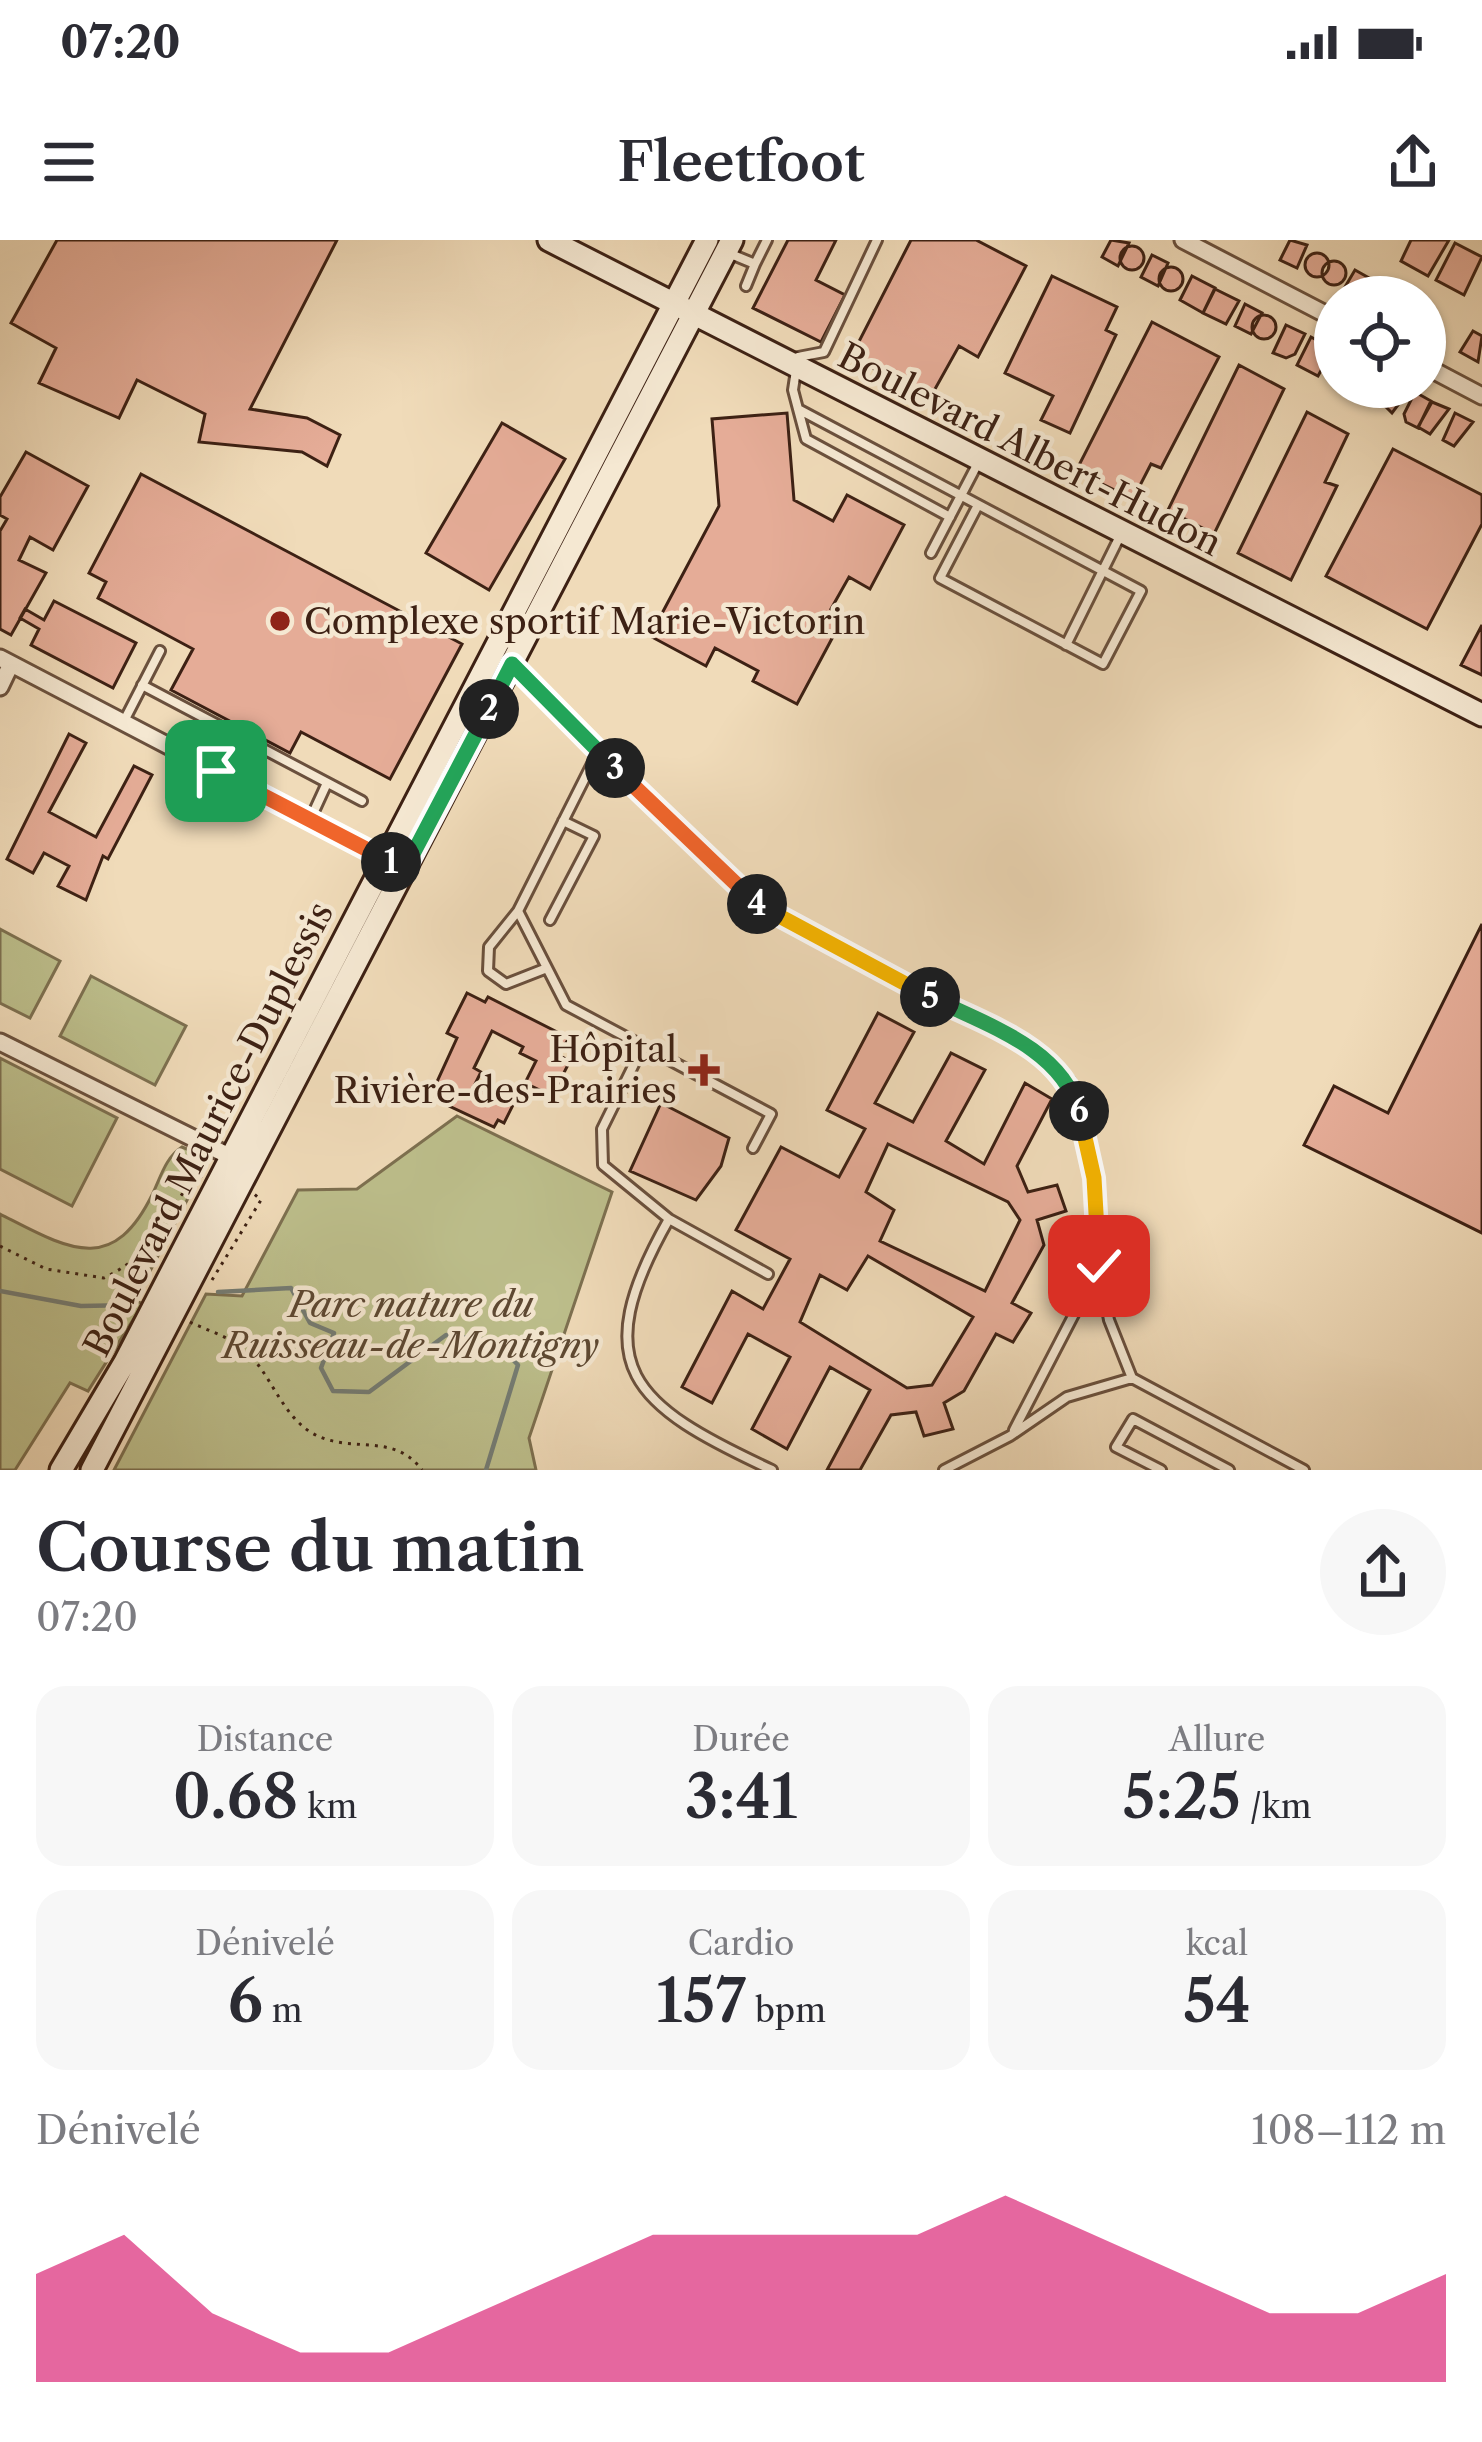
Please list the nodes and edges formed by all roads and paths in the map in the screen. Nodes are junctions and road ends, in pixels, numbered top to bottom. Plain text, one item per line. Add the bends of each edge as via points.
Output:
1 (549, 240) edge
2 (767, 240) edge
3 (877, 240) edge
4 (1183, 240) edge
5 (722, 244) edge
6 (755, 264) junction
7 (746, 286) dead end
8 (685, 308) junction
9 (1314, 309) edge
10 (794, 367) junction
11 (1446, 378) edge
12 (1482, 396) edge
13 (799, 409) junction
14 (979, 459) junction
15 (960, 496) junction
16 (978, 505) junction
17 (950, 517) junction
18 (1122, 532) junction
19 (931, 553) dead end
20 (1103, 571) junction
21 (1066, 645) junction
22 (160, 651) dead end
23 (6, 661) edge
24 (500, 672) junction
25 (142, 685) junction
26 (0, 687) edge
27 (1482, 715) edge
28 (123, 723) junction
29 (599, 752) junction
30 (327, 783) junction
31 (362, 801) dead end
32 (310, 820) junction
33 (563, 821) junction
34 (395, 864) junction
35 (518, 910) junction
36 (550, 920) dead end
37 (547, 968) junction
38 (0, 1042) edge
39 (643, 1046) junction
40 (753, 1148) dead end
41 (236, 1170) junction
42 (669, 1219) junction
43 (0, 1246) edge
44 (1099, 1266) junction
45 (768, 1274) dead end
46 (212, 1280) dead end
47 (187, 1320) dead end
48 (1132, 1378) junction
49 (1010, 1436) junction
50 (62, 1470) edge
51 (92, 1470) edge
52 (422, 1470) edge
53 (772, 1470) edge
54 (944, 1470) edge
55 (1161, 1470) edge
56 (1229, 1470) edge
57 (1304, 1470) edge

1 - 8 street, Boulevard Albert-Hudon
2 - 6 lane
3 - 10 lane via 824,352 798,357
4 - 9 street
5 - 6 lane
5 - 8 street, Boulevard Maurice-Duplessis
6 - 7 lane
8 - 10 street, Boulevard Albert-Hudon
8 - 24 street, Boulevard Maurice-Duplessis
10 - 13 lane
10 - 14 street, Boulevard Albert-Hudon
11 - 12 street
13 - 15 lane
13 - 17 lane via 806,439
14 - 15 lane
14 - 18 street, Boulevard Albert-Hudon
15 - 16 lane
15 - 17 lane
16 - 20 lane
16 - 21 lane via 940,578
17 - 19 lane
18 - 20 lane
18 - 27 street, Boulevard Albert-Hudon
20 - 21 lane
20 - 21 lane via 1142,591 1102,664
22 - 25 lane
23 - 26 street
23 - 28 street
24 - 29 lane
24 - 34 street, Boulevard Maurice-Duplessis
25 - 28 lane
25 - 30 lane
28 - 32 street
29 - 33 lane
29 - 44 lane via 739,892 1052,1061 1070,1081 1082,1120
30 - 31 lane
30 - 32 lane
32 - 34 street
33 - 35 lane
33 - 36 lane via 594,836
34 - 41 street, Boulevard Maurice-Duplessis
35 - 37 lane
35 - 37 lane via 489,947 488,971 506,984
37 - 39 lane via 566,1005
38 - 41 street
39 - 40 lane via 772,1114
39 - 42 lane via 602,1130 603,1165
41 - 43 path via 190,1184 151,1248 104,1279 46,1269
41 - 46 path via 261,1200
41 - 50 street, Boulevard Maurice-Duplessis
41 - 51 street, Boulevard Maurice-Duplessis
42 - 45 lane
42 - 53 lane via 628,1304 625,1356 641,1389 666,1413
44 - 48 lane
44 - 49 lane
47 - 52 path via 242,1348 316,1436 386,1444 410,1453
48 - 49 lane via 1067,1397
48 - 57 lane
49 - 54 lane
55 - 56 lane via 1116,1447 1133,1419

